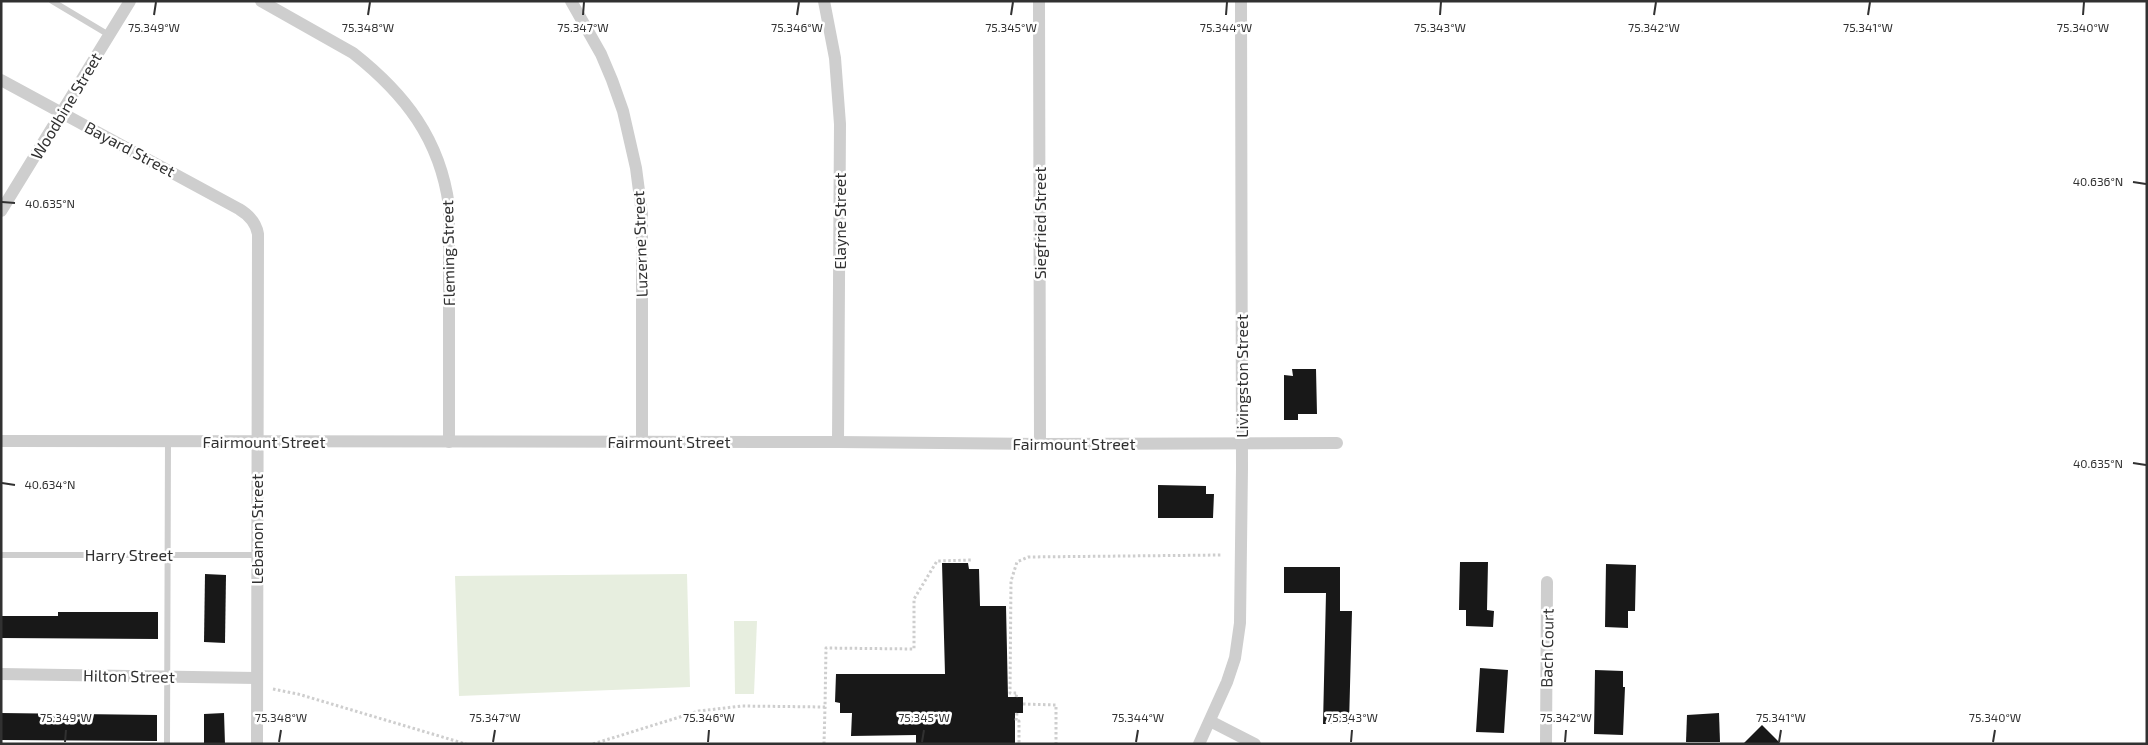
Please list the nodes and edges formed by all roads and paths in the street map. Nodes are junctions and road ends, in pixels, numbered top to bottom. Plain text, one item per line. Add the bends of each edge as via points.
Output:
1 (52, 1) edge
2 (130, 1) edge
3 (261, 1) edge
4 (570, 1) edge
5 (824, 1) edge
6 (1039, 1) edge
7 (1241, 1) edge
8 (109, 35) junction
9 (1, 80) edge
10 (62, 112) junction
11 (1, 212) edge
12 (255, 224) joint
13 (1, 441) edge
14 (168, 442) junction
15 (256, 442) junction
16 (450, 442) junction
17 (642, 442) junction
18 (838, 442) junction
19 (1242, 443) junction
20 (1337, 443) dead end
21 (1040, 444) junction
22 (168, 555) junction
23 (257, 555) junction
24 (1222, 555) dead end
25 (1, 556) edge
26 (971, 560) dead end
27 (1547, 582) dead end
28 (1, 674) edge
29 (167, 676) junction
30 (257, 678) junction
31 (273, 689) dead end
32 (1016, 697) dead end
33 (1023, 704) dead end
34 (825, 707) junction
35 (1017, 713) dead end
36 (1210, 721) junction
37 (167, 744) edge
38 (257, 744) edge
39 (466, 744) edge
40 (593, 744) edge
41 (824, 744) edge
42 (1019, 744) edge
43 (1056, 744) edge
44 (1199, 744) edge
45 (1255, 744) edge
46 (1546, 744) edge

1 - 8 lane
2 - 8 street, Woodbine Street
3 - 16 street, Fleming Street via 366,63 407,105 432,143 444,175 449,206
4 - 17 street, Luzerne Street via 612,80 636,168 642,214
5 - 18 street, Elayne Street via 835,58 840,124
6 - 21 street, Siegfried Street
7 - 19 street, Livingston Street
8 - 10 street, Woodbine Street
9 - 10 street, Bayard Street
10 - 11 street, Woodbine Street
10 - 12 street, Bayard Street via 239,208
12 - 15 street, Lebanon Street via 258,234
13 - 14 street, Fairmount Street
14 - 15 street, Fairmount Street
14 - 22 lane
15 - 16 street, Fairmount Street
15 - 23 street, Lebanon Street
16 - 17 street, Fairmount Street
17 - 18 street, Fairmount Street
18 - 21 street, Fairmount Street
19 - 20 street, Fairmount Street
19 - 21 street, Fairmount Street
19 - 36 street, Livingston Street via 1239,633 1228,682
22 - 23 lane, Harry Street
22 - 25 lane, Harry Street
22 - 29 lane
23 - 30 street, Lebanon Street
24 - 32 path via 1028,557 1018,562 1011,581 1010,693 1017,693
26 - 34 path via 937,561 914,599 914,649 826,648
27 - 46 street, Bach Court
28 - 29 street, Hilton Street
29 - 30 street, Hilton Street
29 - 37 lane
30 - 38 street, Lebanon Street
31 - 39 path
33 - 43 path via 1056,705
34 - 40 path via 742,706 699,711
34 - 41 path
35 - 42 path
36 - 44 street, Livingston Street
36 - 45 street

